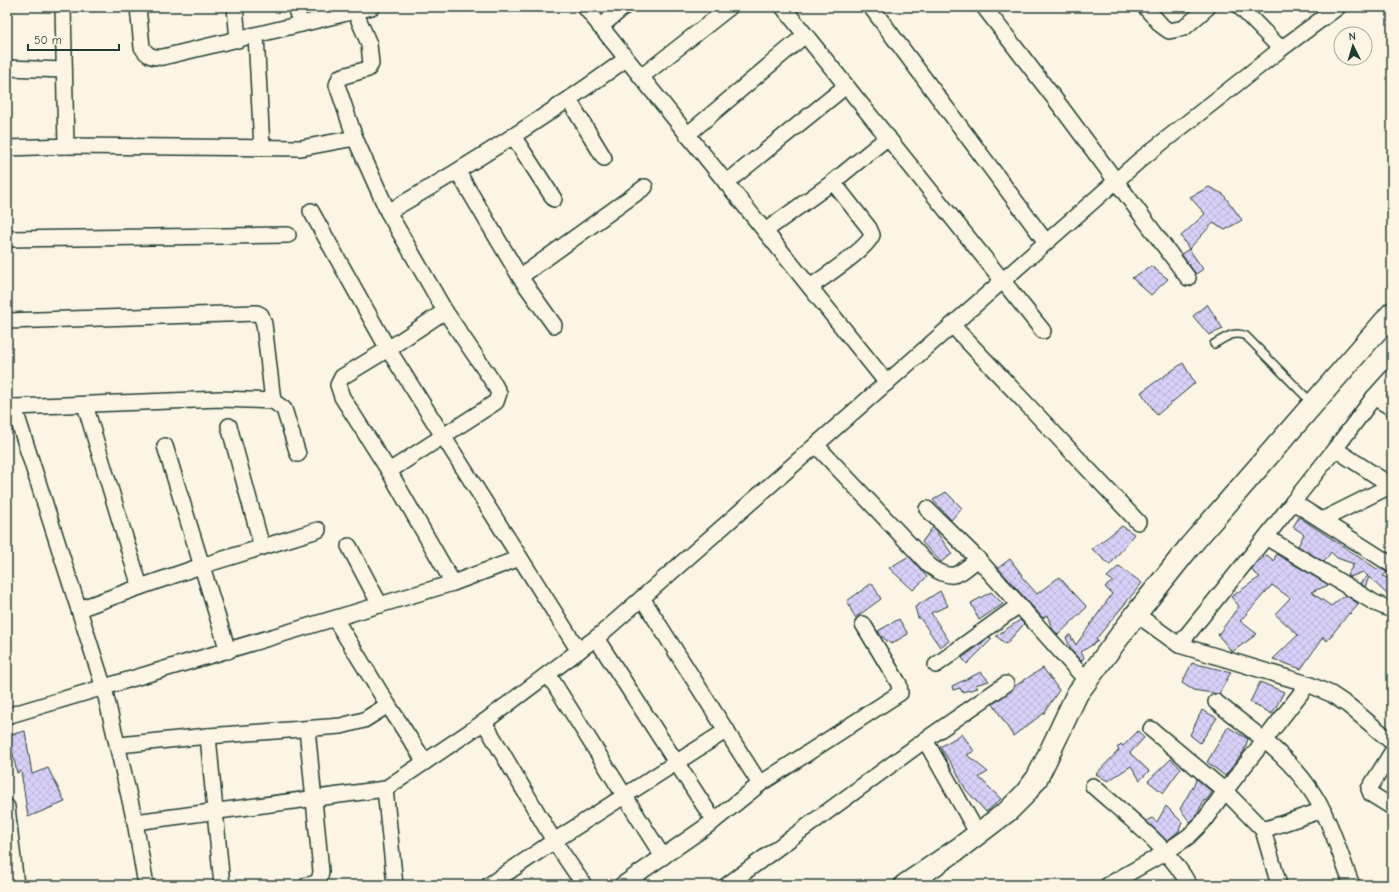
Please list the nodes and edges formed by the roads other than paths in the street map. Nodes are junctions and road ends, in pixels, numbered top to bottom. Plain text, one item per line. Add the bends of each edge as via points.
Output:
1 (64, 7) edge
2 (138, 7) edge
3 (234, 7) edge
4 (295, 7) edge
5 (585, 7) edge
6 (624, 7) edge
7 (730, 7) edge
8 (783, 7) edge
9 (870, 7) edge
10 (984, 7) edge
11 (1145, 7) edge
12 (1208, 7) edge
13 (1240, 7) edge
14 (1338, 7) edge
15 (363, 9) edge
16 (301, 24) junction
17 (600, 27) junction
18 (256, 35) junction
19 (805, 35) junction
20 (238, 40) junction
21 (1281, 49) junction
22 (626, 59) junction
23 (7, 68) edge
24 (64, 70) junction
25 (641, 77) junction
26 (846, 86) junction
27 (569, 100) junction
28 (687, 134) junction
29 (514, 136) junction
30 (888, 137) junction
31 (355, 138) junction
32 (66, 146) junction
33 (7, 148) edge
34 (262, 148) junction
35 (604, 158) dead end
36 (458, 172) junction
37 (833, 182) junction
38 (1115, 182) junction
39 (726, 183) junction
40 (645, 187) dead end
41 (554, 199) dead end
42 (311, 211) dead end
43 (388, 212) junction
44 (765, 232) junction
45 (288, 235) dead end
46 (7, 239) edge
47 (1046, 242) junction
48 (520, 277) junction
49 (1188, 278) dead end
50 (1003, 280) junction
51 (810, 287) junction
52 (445, 311) junction
53 (1392, 313) edge
54 (7, 321) edge
55 (952, 325) junction
56 (554, 326) dead end
57 (1044, 331) dead end
58 (1214, 344) dead end
59 (388, 349) junction
60 (1392, 377) edge
61 (887, 383) junction
62 (1374, 397) junction
63 (273, 401) junction
64 (86, 405) junction
65 (1314, 405) junction
66 (10, 408) edge
67 (1392, 408) edge
68 (229, 426) dead end
69 (442, 436) junction
70 (816, 445) junction
71 (165, 446) dead end
72 (1335, 449) junction
73 (298, 454) dead end
74 (389, 471) junction
75 (1392, 486) edge
76 (1293, 502) junction
77 (927, 509) dead end
78 (1322, 520) junction
79 (1138, 522) dead end
80 (318, 530) dead end
81 (1266, 537) junction
82 (349, 546) dead end
83 (262, 547) junction
84 (520, 558) junction
85 (978, 558) junction
86 (1392, 565) edge
87 (201, 566) junction
88 (453, 583) junction
89 (140, 587) junction
90 (642, 598) junction
91 (380, 605) junction
92 (1019, 605) junction
93 (79, 609) junction
94 (1392, 610) edge
95 (335, 619) junction
96 (1143, 620) junction
97 (863, 624) dead end
98 (596, 638) junction
99 (1179, 645) junction
100 (228, 651) junction
101 (579, 651) junction
102 (936, 665) dead end
103 (548, 674) junction
104 (1086, 680) junction
105 (1006, 684) dead end
106 (1308, 684) junction
107 (104, 688) junction
108 (1216, 702) dead end
109 (388, 705) junction
110 (7, 716) edge
111 (484, 722) junction
112 (307, 729) junction
113 (1151, 729) dead end
114 (727, 730) junction
115 (208, 736) junction
116 (925, 740) junction
117 (1265, 740) junction
118 (1392, 742) edge
119 (119, 745) junction
120 (1392, 752) edge
121 (425, 762) junction
122 (676, 762) junction
123 (760, 784) junction
124 (1093, 786) dead end
125 (385, 789) junction
126 (1225, 791) junction
127 (625, 797) junction
128 (313, 800) junction
129 (1392, 806) edge
130 (7, 807) edge
131 (215, 810) junction
132 (1323, 810) junction
133 (714, 821) junction
134 (135, 822) junction
135 (1263, 830) junction
136 (978, 834) junction
137 (554, 841) junction
138 (9, 846) edge
139 (1166, 852) junction
140 (663, 857) junction
141 (16, 885) edge
142 (146, 885) edge
143 (222, 885) edge
144 (307, 885) edge
145 (395, 885) edge
146 (489, 885) edge
147 (584, 885) edge
148 (622, 885) edge
149 (726, 885) edge
150 (905, 885) edge
151 (1108, 885) edge
152 (1189, 885) edge
153 (1279, 885) edge
154 (1352, 885) edge

1 - 24 street
2 - 20 street via 142,47 154,58
3 - 20 street
4 - 16 street
5 - 17 street
6 - 17 street
7 - 25 street
8 - 19 street
9 - 47 street
10 - 38 street
11 - 12 street via 1169,31 1184,28
13 - 21 street
14 - 21 street
15 - 16 street
15 - 31 street via 372,64 368,69 340,76 337,85
16 - 18 street
17 - 22 street
18 - 20 street
18 - 34 street
19 - 26 street
19 - 28 street
21 - 38 street
22 - 25 street
22 - 27 street
23 - 24 street
24 - 32 street
25 - 28 street
26 - 30 street
26 - 39 street
27 - 29 street
27 - 35 street
28 - 39 street
29 - 36 street
29 - 41 street
30 - 37 street
30 - 50 street
31 - 34 street via 301,148
31 - 43 street
32 - 33 street
32 - 34 street
36 - 43 street
36 - 48 street
37 - 44 street
37 - 51 street via 872,235 856,253
38 - 47 street
38 - 49 street
39 - 44 street
40 - 48 street
42 - 59 street
43 - 52 street
44 - 51 street
45 - 46 street
47 - 50 street
48 - 56 street
50 - 55 street
50 - 57 street
51 - 61 street
52 - 59 street
52 - 69 street via 499,394 496,402
53 - 65 street
54 - 63 street via 257,313 261,315 264,324
55 - 61 street
55 - 79 street
58 - 65 lane via 1233,334 1246,336
59 - 69 street
59 - 74 street via 342,377 338,385 342,397
60 - 62 street
61 - 70 street
62 - 67 street
62 - 72 street
63 - 64 street via 221,400
63 - 73 street via 284,409
64 - 66 street
64 - 89 street
65 - 96 street via 1190,546
66 - 93 street
68 - 83 street
69 - 74 street
69 - 84 street
70 - 85 street via 930,566 940,573 947,576 958,573
70 - 90 street
71 - 87 street
72 - 75 street
72 - 76 street
74 - 88 street
75 - 78 street
76 - 78 street
76 - 81 street
77 - 85 street
78 - 86 street
80 - 83 street
81 - 94 street
81 - 99 street
82 - 91 street
83 - 87 street
84 - 88 street
84 - 101 street
85 - 92 street
87 - 89 street
87 - 100 street
88 - 91 street
89 - 93 street
90 - 98 street
90 - 114 street
91 - 95 street
92 - 102 street
92 - 104 street
93 - 107 street
95 - 100 street
95 - 109 street
96 - 99 street
96 - 104 street
97 - 123 street via 900,684 900,692
98 - 101 street
98 - 122 street
99 - 106 street
100 - 107 street
101 - 103 street
103 - 111 street
103 - 127 street
104 - 136 street via 1037,778 1008,811
105 - 116 street
106 - 117 street
106 - 118 street via 1331,694 1349,706
107 - 110 street
107 - 119 street
108 - 117 street
109 - 112 street via 353,724
109 - 121 street
111 - 121 street
111 - 137 street
112 - 115 street
112 - 128 street
113 - 126 street
114 - 122 street
114 - 123 street
115 - 119 street
115 - 131 street
116 - 136 street
116 - 149 street
117 - 126 street
117 - 132 street via 1313,793
119 - 134 street
120 - 129 street via 1369,788 1371,794
121 - 125 street
122 - 127 street
122 - 133 street
123 - 133 street
124 - 139 street
125 - 128 street
125 - 145 street
126 - 135 street
126 - 139 street via 1203,822 1189,836
127 - 137 street
127 - 140 street
128 - 131 street
128 - 144 street via 321,872 318,882
130 - 138 street
131 - 134 street
131 - 143 street
132 - 135 street
132 - 154 street
133 - 140 street
134 - 142 street
135 - 153 street
136 - 150 street
137 - 146 street
137 - 147 street
138 - 141 street
139 - 151 street
139 - 152 street
140 - 148 street

